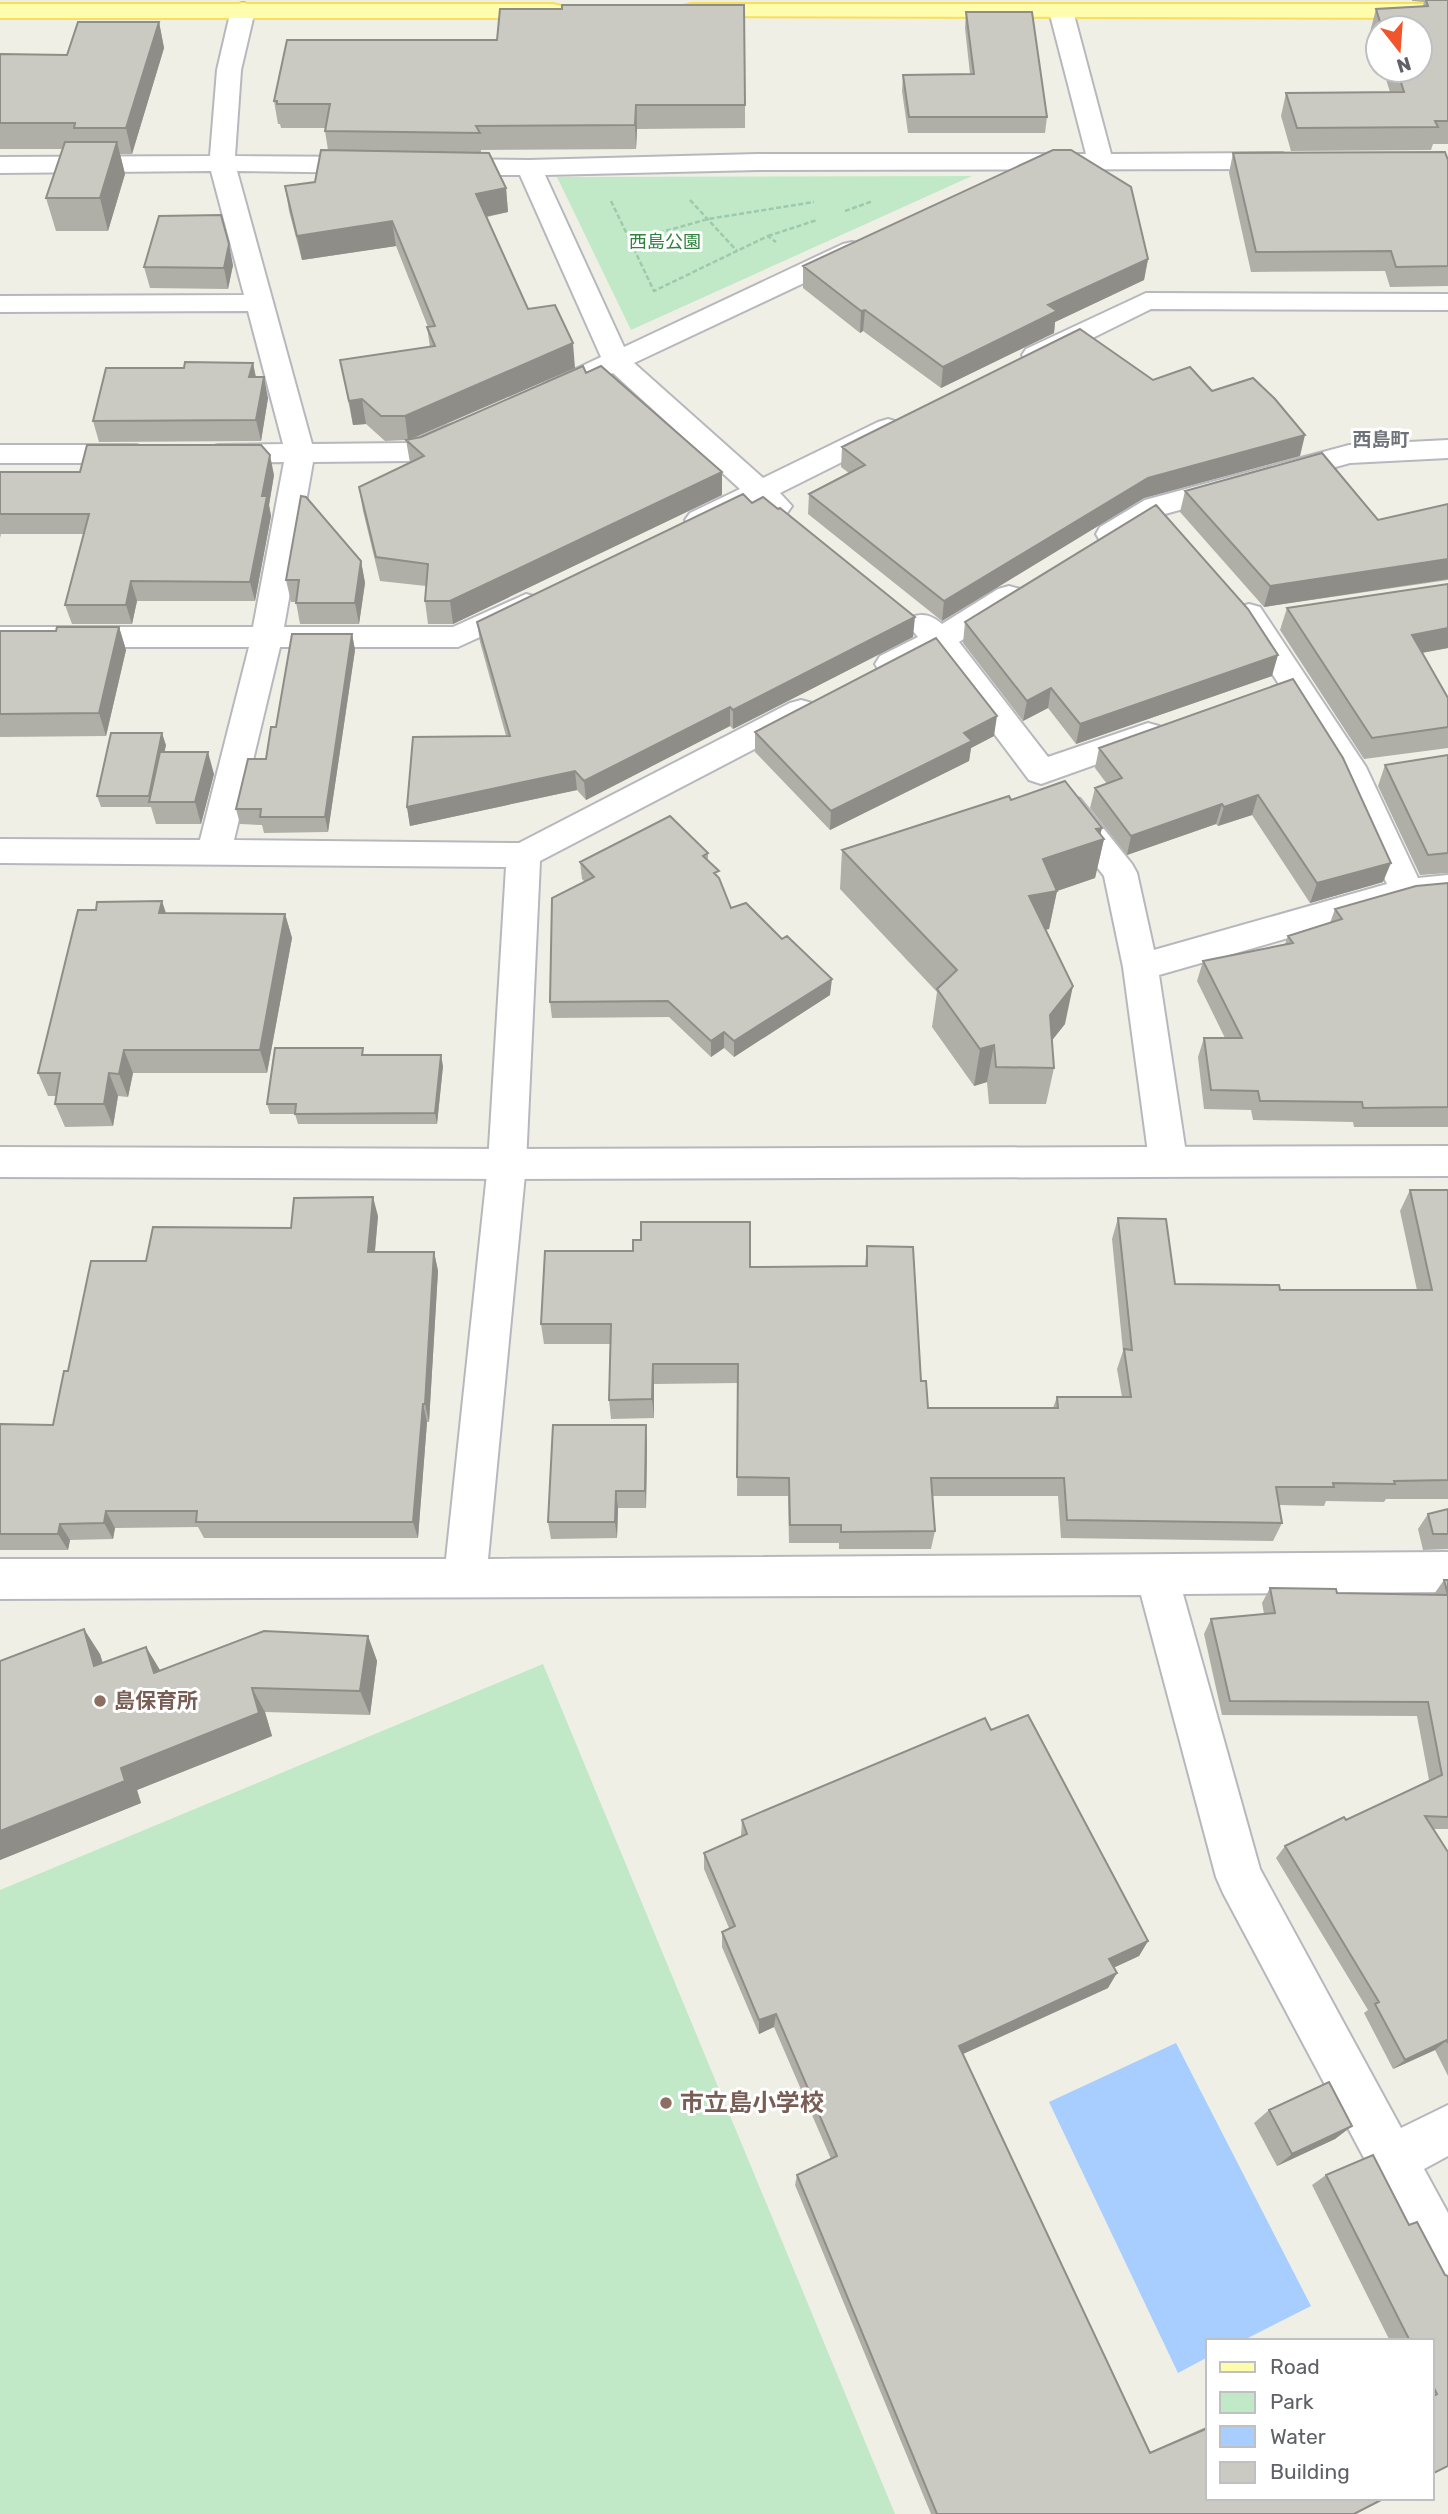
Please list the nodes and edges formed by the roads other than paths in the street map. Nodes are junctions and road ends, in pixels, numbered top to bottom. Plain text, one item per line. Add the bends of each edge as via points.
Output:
1 (243, 10) junction
2 (576, 10) edge
3 (673, 10) edge
4 (1448, 10) edge
5 (0, 11) edge
6 (1062, 11) junction
7 (1052, 160) junction
8 (1100, 160) junction
9 (1309, 161) edge
10 (222, 163) junction
11 (0, 165) edge
12 (390, 166) edge
13 (418, 166) edge
14 (529, 168) junction
15 (991, 187) edge
16 (872, 241) edge
17 (1448, 302) edge
18 (261, 303) junction
19 (0, 304) edge
20 (617, 362) junction
21 (1009, 368) edge
22 (528, 401) edge
23 (909, 418) edge
24 (477, 424) edge
25 (1448, 449) edge
26 (0, 454) edge
27 (299, 454) junction
28 (760, 492) junction
29 (802, 526) edge
30 (671, 534) edge
31 (1087, 549) edge
32 (1031, 583) edge
33 (1228, 590) edge
34 (546, 594) edge
35 (898, 604) edge
36 (267, 636) junction
37 (0, 637) edge
38 (940, 639) junction
39 (867, 677) edge
40 (830, 696) edge
41 (1181, 723) edge
42 (1041, 772) junction
43 (0, 851) edge
44 (214, 852) junction
45 (524, 855) junction
46 (1448, 888) edge
47 (1407, 891) junction
48 (1140, 967) junction
49 (1168, 1160) junction
50 (1448, 1161) edge
51 (0, 1162) edge
52 (507, 1164) junction
53 (1448, 1572) edge
54 (1157, 1575) junction
55 (0, 1579) edge
56 (465, 1579) junction
57 (1448, 2130) edge
58 (1391, 2159) junction
59 (1448, 2264) edge

1 - 2 main road
1 - 5 main road
1 - 10 street via 229,70
3 - 6 main road
4 - 6 main road
6 - 8 street
7 - 8 street
7 - 14 street
7 - 15 street
8 - 9 street
10 - 11 street
10 - 12 street
10 - 18 street
13 - 14 street
14 - 20 street
16 - 20 street
17 - 21 street via 1146,300
18 - 19 street
18 - 27 street
20 - 22 street
20 - 28 street
23 - 28 street
24 - 27 street via 413,452
25 - 31 street via 1349,454
26 - 27 street
27 - 36 street
28 - 29 street
28 - 30 street
32 - 38 street
33 - 47 street via 1270,619 1282,687 1368,773
34 - 36 street via 458,636
35 - 38 street
36 - 37 street
36 - 44 street
38 - 39 street
38 - 42 street
40 - 45 street
41 - 42 street
42 - 48 street via 1120,873
43 - 44 street
44 - 45 street
45 - 52 street
46 - 47 street
47 - 48 street
48 - 49 street
49 - 50 street
49 - 52 street
51 - 52 street
52 - 56 street
53 - 54 street
54 - 56 street
54 - 58 street via 1239,1877
55 - 56 street
57 - 58 street
58 - 59 street

